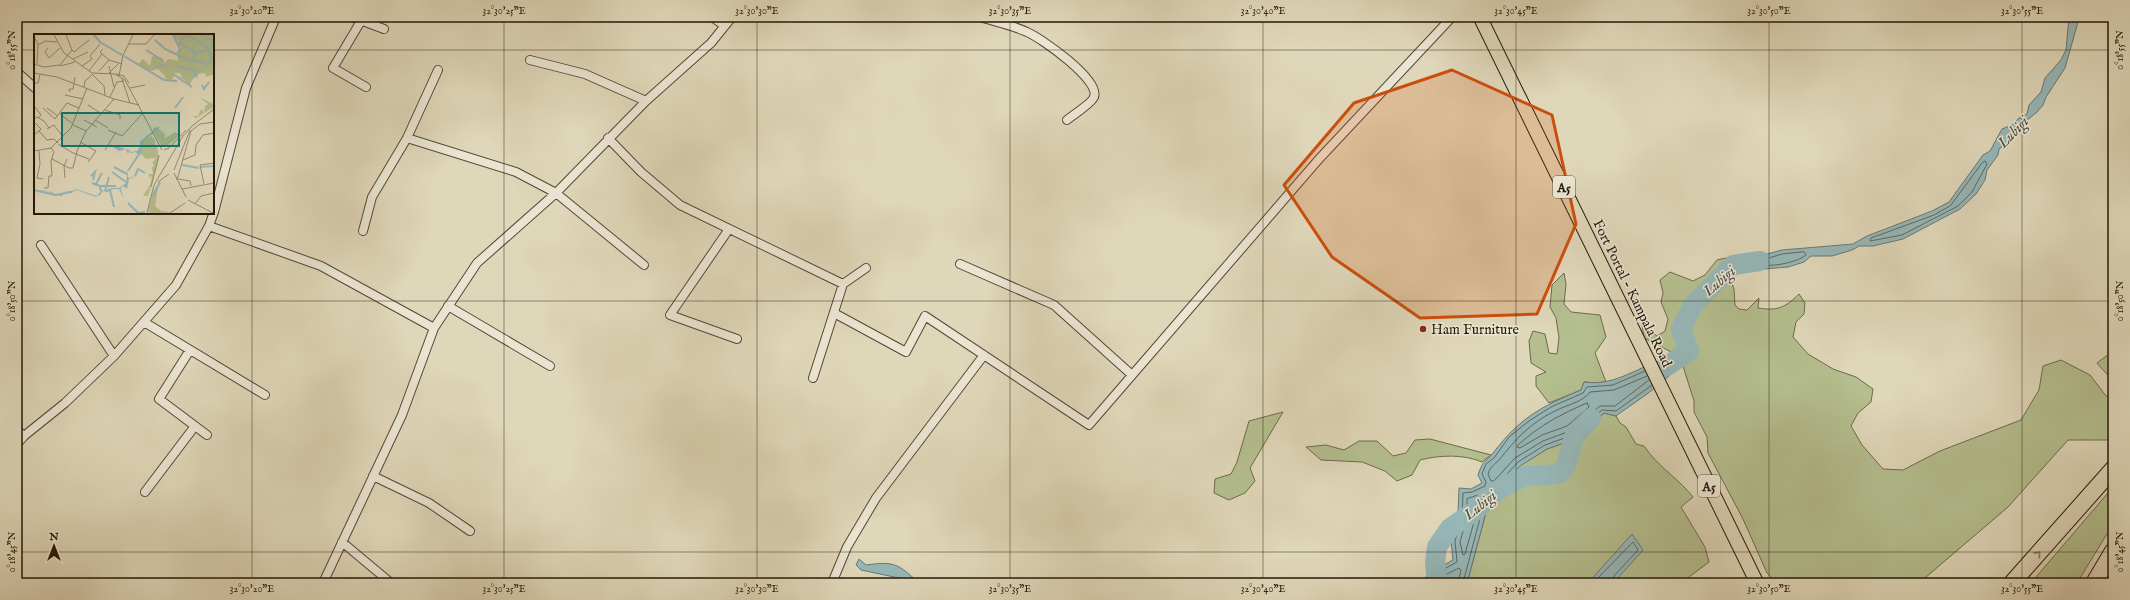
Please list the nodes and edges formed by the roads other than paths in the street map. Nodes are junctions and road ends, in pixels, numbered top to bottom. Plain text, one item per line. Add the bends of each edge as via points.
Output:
1 (276, 17) edge
2 (352, 17) edge
3 (712, 17) edge
4 (732, 17) edge
5 (980, 17) edge
6 (1452, 17) edge
7 (1480, 17) edge
8 (361, 21) junction
9 (725, 26) junction
10 (384, 29) dead end
11 (530, 60) dead end
12 (438, 70) dead end
13 (17, 72) edge
14 (34, 87) edge
15 (366, 87) dead end
16 (646, 101) junction
17 (1067, 120) dead end
18 (407, 138) junction
19 (608, 138) junction
20 (556, 193) junction
21 (214, 212) edge
22 (213, 214) edge
23 (209, 226) junction
24 (729, 229) junction
25 (363, 231) dead end
26 (42, 245) dead end
27 (960, 264) dead end
28 (644, 265) dead end
29 (866, 268) dead end
30 (843, 284) junction
31 (448, 306) junction
32 (834, 313) junction
33 (144, 322) junction
34 (434, 328) junction
35 (737, 339) dead end
36 (190, 350) junction
37 (984, 355) junction
38 (114, 356) junction
39 (550, 366) dead end
40 (1132, 375) junction
41 (813, 378) dead end
42 (265, 396) dead end
43 (195, 426) junction
44 (17, 430) edge
45 (207, 435) dead end
46 (24, 436) junction
47 (17, 444) edge
48 (2113, 469) edge
49 (373, 476) junction
50 (145, 492) dead end
51 (470, 531) dead end
52 (342, 542) junction
53 (2113, 551) edge
54 (323, 583) edge
55 (391, 583) edge
56 (832, 583) edge
57 (1757, 583) edge
58 (2012, 583) edge
59 (2094, 583) edge

1 - 21 street via 246,88
2 - 8 street
3 - 9 street
4 - 9 street
5 - 17 street via 1027,32 1054,48 1091,82 1095,91 1094,98
6 - 40 street via 1319,159
7 - 57 main road, Fort Portal - Kampala Road / A5
8 - 10 street
8 - 15 street via 333,68
9 - 16 street via 711,43
11 - 16 street via 585,74
12 - 18 street
13 - 14 street
16 - 19 street
18 - 20 street via 516,172
18 - 25 street via 372,197
19 - 20 street
19 - 24 street via 641,172 680,205
20 - 28 street
20 - 31 street via 477,263
22 - 23 street
23 - 33 street via 176,285
23 - 34 street via 321,266
24 - 30 street
24 - 35 street via 670,315
26 - 38 street
27 - 40 street via 1054,305
29 - 30 street
30 - 32 street
31 - 34 street
31 - 39 street
32 - 37 street via 906,352 925,316
32 - 41 street
33 - 36 street
33 - 38 street
34 - 49 street via 402,415
36 - 42 street
36 - 43 street via 159,399
37 - 40 street via 1089,425
37 - 56 street via 876,498 847,547
38 - 46 street via 65,404
43 - 45 street
43 - 50 street
44 - 46 street
46 - 47 street
58 -> 48 highway
49 - 51 street via 429,504
49 - 52 street
52 - 54 street
52 - 55 street
53 - 59 highway

